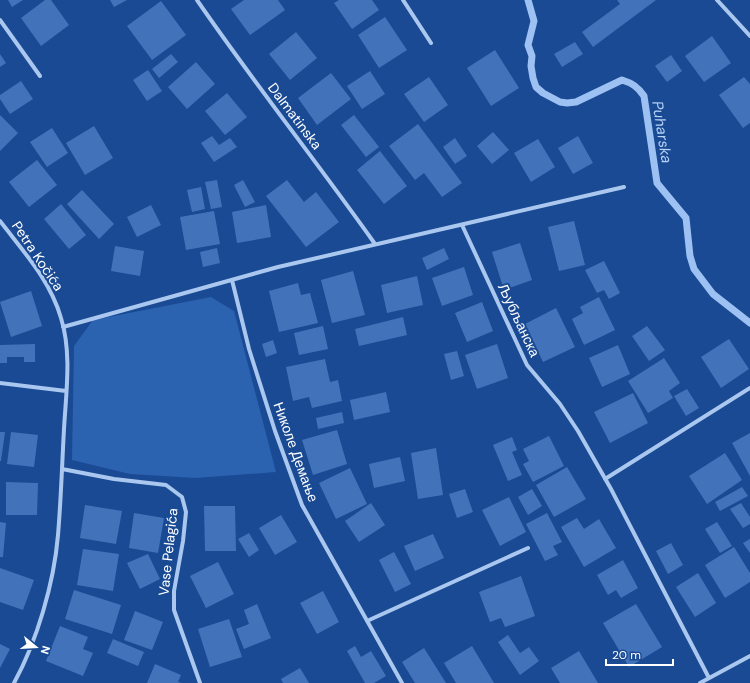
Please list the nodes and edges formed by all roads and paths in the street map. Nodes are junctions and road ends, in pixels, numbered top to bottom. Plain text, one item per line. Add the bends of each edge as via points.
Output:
1 (197, 0) edge
2 (403, 0) edge
3 (717, 0) edge
4 (0, 20) edge
5 (750, 36) edge
6 (431, 43) dead end
7 (40, 76) dead end
8 (624, 187) dead end
9 (0, 221) edge
10 (462, 225) junction
11 (375, 244) junction
12 (232, 280) junction
13 (63, 327) junction
14 (0, 383) edge
15 (750, 388) edge
16 (66, 391) junction
17 (62, 469) junction
18 (605, 480) junction
19 (528, 548) dead end
20 (367, 621) junction
21 (750, 656) edge
22 (708, 678) junction
23 (14, 683) edge
24 (200, 683) edge
25 (402, 683) edge
26 (700, 683) edge

1 - 11 street, Dalmatinska via 236,57 315,159
2 - 6 street
3 - 5 street
4 - 7 street
8 - 10 street
9 - 13 street, Petra Kočića via 50,289
10 - 11 street
10 - 18 street, Љубљанска via 527,365 560,404
11 - 12 street
12 - 13 street
12 - 20 street, Николе Демање via 251,356 302,505
13 - 16 street, Petra Kočića via 68,358
14 - 16 street
15 - 18 street
16 - 17 street, Petra Kočića
17 - 23 street, Petra Kočića via 58,536 51,578 36,632
17 - 24 street, Vase Pelagića via 166,485 182,497 186,512 174,591 174,610
18 - 22 street, Љубљанска
19 - 20 street
20 - 25 street, Николе Демање
21 - 22 street
22 - 26 street

